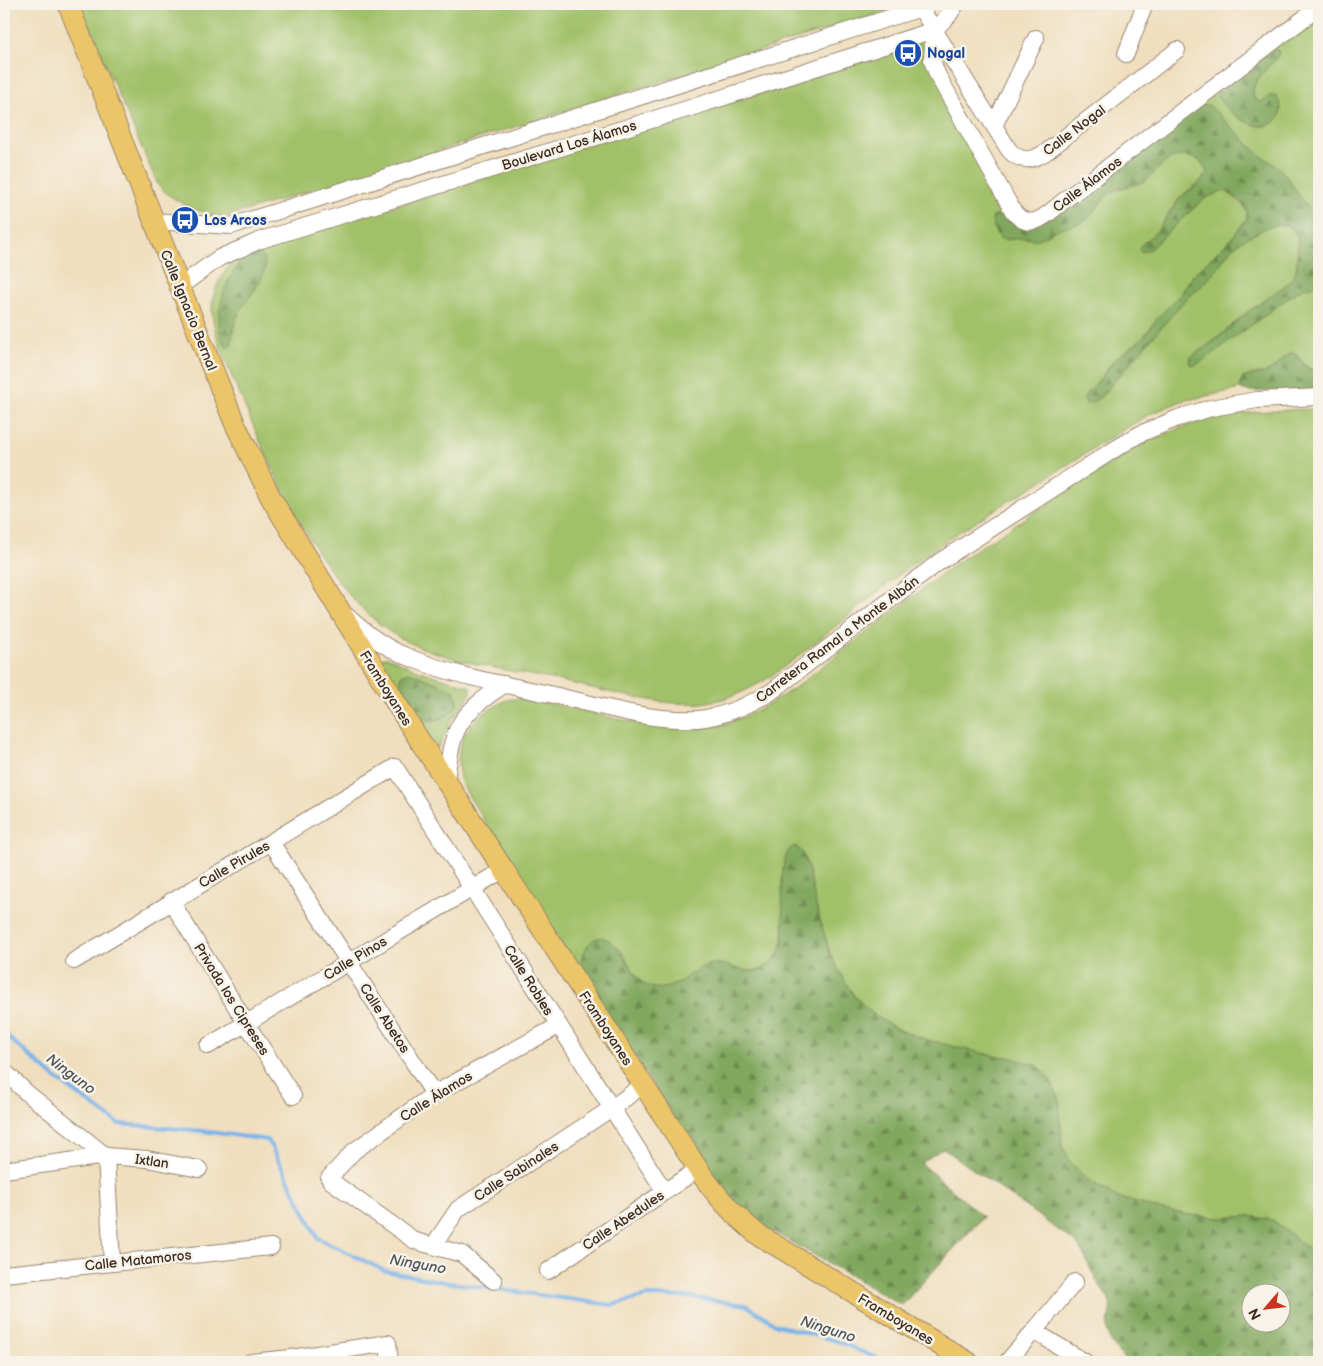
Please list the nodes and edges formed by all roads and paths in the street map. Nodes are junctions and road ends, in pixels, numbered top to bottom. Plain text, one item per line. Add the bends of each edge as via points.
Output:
1 (68, 4) edge
2 (956, 4) edge
3 (1145, 4) edge
4 (922, 5) edge
5 (1319, 7) edge
6 (934, 30) junction
7 (1036, 38) dead end
8 (1177, 50) dead end
9 (1126, 54) dead end
10 (678, 85) junction
11 (687, 109) junction
12 (994, 126) junction
13 (153, 221) junction
14 (179, 287) junction
15 (1319, 397) edge
16 (335, 604) junction
17 (505, 684) junction
18 (395, 767) joint
19 (446, 782) junction
20 (272, 842) junction
21 (503, 870) junction
22 (470, 888) junction
23 (171, 901) junction
24 (74, 961) dead end
25 (350, 962) junction
26 (246, 1024) junction
27 (558, 1026) junction
28 (208, 1046) dead end
29 (4, 1071) edge
30 (643, 1085) junction
31 (434, 1094) junction
32 (293, 1096) dead end
33 (612, 1108) junction
34 (106, 1156) junction
35 (198, 1169) dead end
36 (698, 1169) junction
37 (4, 1170) edge
38 (664, 1192) junction
39 (433, 1246) junction
40 (272, 1247) dead end
41 (112, 1262) junction
42 (548, 1271) dead end
43 (4, 1274) edge
44 (494, 1281) dead end
45 (1075, 1282) dead end
46 (1034, 1331) junction
47 (291, 1360) edge
48 (251, 1362) edge
49 (390, 1362) edge
50 (968, 1362) edge
51 (1007, 1362) edge
52 (1085, 1362) edge

1 - 13 main road, Calle Ignacio Bernal
2 - 6 street, Boulevard Los Álamos
3 - 9 street
4 - 6 street, Calle Nogal
4 - 10 street, Boulevard Los Álamos
5 - 6 street, Calle Álamos via 1066,200 1038,220 1028,223 1013,211 937,74 932,60
6 - 11 street, Boulevard Los Álamos
6 - 12 street, Calle Nogal
7 - 12 street
8 - 12 street, Calle Nogal via 1039,156 1025,160 1014,156
10 - 11 street
10 - 13 street, Boulevard Los Álamos via 231,226
11 - 14 street, Boulevard Los Álamos via 261,240 219,258
13 - 14 main road, Calle Ignacio Bernal
14 - 16 main road, Calle Ignacio Bernal via 258,472
15 - 17 street, Carretera Ramal a Monte Albán via 1258,400 1211,408 1140,434 939,562 771,692 731,712 700,719 667,718
16 - 17 street, Carretera Ramal a Monte Albán via 367,634 399,652 444,669
16 - 19 main road, Framboyanes
17 - 19 street via 466,715 452,743
18 - 20 street, Calle Pirules
18 - 22 street, Calle Robles
19 - 21 main road, Framboyanes
20 - 23 street, Calle Pirules
20 - 25 street, Calle Abetos
21 - 22 street, Calle Pinos
21 - 30 main road, Framboyanes
22 - 25 street, Calle Pinos
22 - 27 street, Calle Robles
23 - 24 street, Calle Pirules
23 - 26 street, Privada los Cipreses
25 - 26 street, Calle Pinos
25 - 31 street, Calle Abetos
26 - 28 street, Calle Pinos
26 - 32 street, Privada los Cipreses
27 - 31 street, Calle Álamos
27 - 33 street, Calle Robles
29 - 34 street
30 - 33 street, Calle Sabinales
30 - 36 main road, Framboyanes
31 - 39 street, Calle Álamos via 354,1151 329,1178 415,1241
33 - 38 street, Calle Robles
33 - 39 street, Calle Sabinales via 458,1209
34 - 35 street, Ixtlan via 147,1159
34 - 37 street, Ixtlan
34 - 41 street
36 - 38 street, Calle Abedules
36 - 50 main road, Framboyanes via 729,1210 757,1234
38 - 42 street, Calle Abedules
39 - 44 street via 462,1254
40 - 41 street, Calle Matamoros
41 - 43 street, Calle Matamoros
45 - 46 street
46 - 51 street
46 - 52 street
47 - 48 street
47 - 49 street via 388,1343

